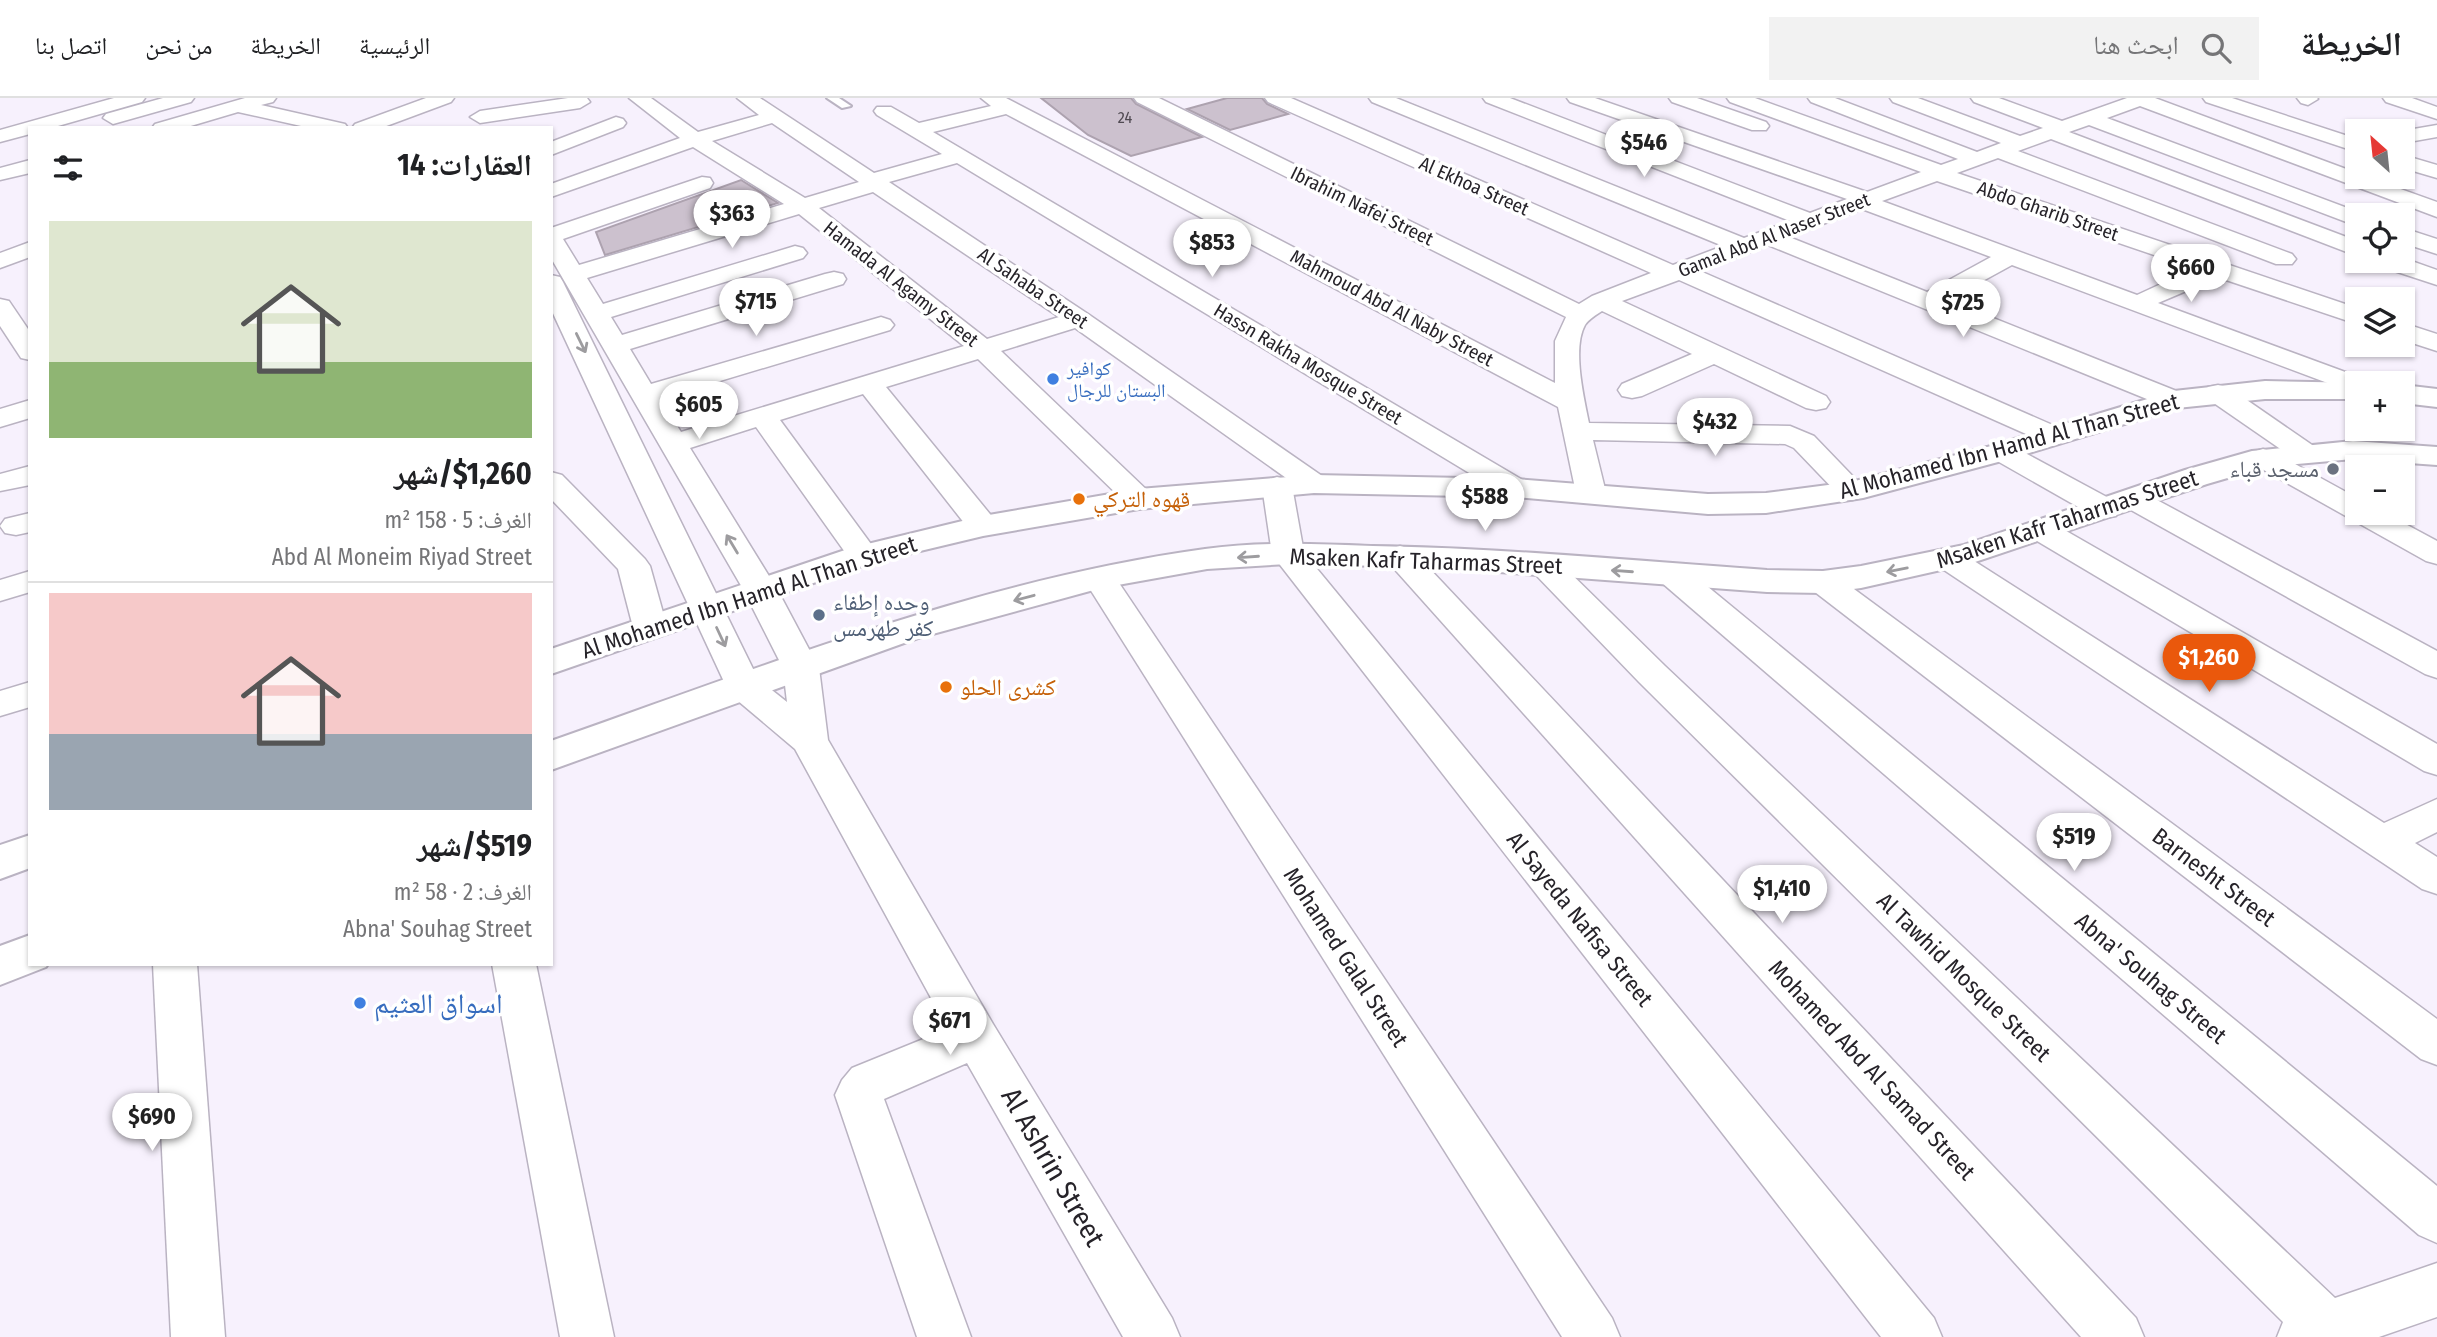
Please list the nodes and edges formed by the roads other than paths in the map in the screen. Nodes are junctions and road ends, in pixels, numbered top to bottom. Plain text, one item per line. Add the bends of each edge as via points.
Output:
1 (135, 98) edge
2 (184, 98) edge
3 (266, 98) edge
4 (639, 98) edge
5 (747, 98) edge
6 (832, 98) edge
7 (1143, 98) edge
8 (1275, 98) edge
9 (1379, 98) edge
10 (1493, 98) edge
11 (1577, 98) edge
12 (1679, 98) edge
13 (1737, 98) edge
14 (1818, 98) edge
15 (1900, 98) edge
16 (1981, 98) edge
17 (2213, 98) edge
18 (2393, 98) edge
19 (2142, 99) edge
20 (580, 102) dead end
21 (1000, 103) edge
22 (237, 106) junction
23 (845, 106) dead end
24 (2085, 108) edge
25 (464, 111) edge
26 (884, 111) dead end
27 (2437, 113) edge
28 (775, 116) junction
29 (616, 123) dead end
30 (36, 126) edge
31 (85, 126) edge
32 (169, 126) edge
33 (329, 126) edge
34 (374, 126) edge
35 (1759, 126) dead end
36 (28, 128) edge
37 (916, 130) junction
38 (2056, 130) junction
39 (0, 136) edge
40 (695, 139) junction
41 (2345, 141) edge
42 (28, 142) edge
43 (2345, 147) edge
44 (553, 148) edge
45 (0, 150) edge
46 (1998, 151) junction
47 (2293, 155) junction
48 (960, 156) junction
49 (2415, 165) edge
50 (28, 167) edge
51 (2221, 167) junction
52 (2437, 172) edge
53 (1939, 173) junction
54 (0, 174) edge
55 (876, 181) junction
56 (702, 183) dead end
57 (553, 190) edge
58 (1865, 200) junction
59 (802, 206) junction
60 (2437, 210) edge
61 (2345, 214) edge
62 (1811, 221) junction
63 (553, 236) edge
64 (1768, 237) junction
65 (2415, 239) edge
66 (2345, 244) edge
67 (1744, 247) junction
68 (2436, 247) edge
69 (28, 251) edge
70 (553, 251) edge
71 (795, 253) dead end
72 (2011, 256) junction
73 (2284, 259) dead end
74 (0, 261) edge
75 (0, 271) edge
76 (2415, 271) edge
77 (2229, 272) junction
78 (1676, 273) junction
79 (28, 275) edge
80 (2437, 278) edge
81 (834, 279) dead end
82 (558, 285) edge
83 (1930, 300) junction
84 (2139, 304) junction
85 (1590, 307) junction
86 (12, 309) edge
87 (2345, 312) edge
88 (595, 314) junction
89 (1079, 318) junction
90 (881, 326) dead end
91 (2415, 335) edge
92 (2437, 343) edge
93 (614, 346) junction
94 (28, 347) edge
95 (982, 348) junction
96 (1714, 354) junction
97 (868, 383) junction
98 (2345, 383) edge
99 (2345, 388) edge
100 (1632, 390) dead end
101 (2218, 393) junction
102 (643, 395) junction
103 (2415, 395) edge
104 (2437, 398) edge
105 (2174, 400) junction
106 (1816, 401) dead end
107 (1570, 402) junction
108 (28, 409) edge
109 (762, 415) junction
110 (0, 419) edge
111 (1575, 432) junction
112 (28, 434) edge
113 (2054, 436) junction
114 (0, 442) edge
115 (672, 444) junction
116 (2002, 452) junction
117 (2305, 453) junction
118 (2263, 458) junction
119 (2428, 458) edge
120 (1296, 485) junction
121 (553, 486) edge
122 (1515, 488) junction
123 (1852, 491) junction
124 (1591, 493) junction
125 (1139, 499) junction
126 (2345, 503) edge
127 (2119, 504) junction
128 (566, 516) edge
129 (2384, 525) edge
130 (984, 526) junction
131 (2043, 531) junction
132 (1288, 554) junction
133 (2437, 554) edge
134 (863, 555) junction
135 (1400, 556) junction
136 (1949, 559) junction
137 (1544, 565) junction
138 (1673, 575) junction
139 (1099, 578) junction
140 (28, 582) edge
141 (1823, 582) junction
142 (760, 589) junction
143 (0, 591) edge
144 (707, 607) junction
145 (650, 627) junction
146 (553, 662) edge
147 (2437, 666) edge
148 (801, 668) junction
149 (744, 686) junction
150 (28, 695) edge
151 (0, 704) edge
152 (809, 740) junction
153 (553, 755) edge
154 (2437, 761) edge
155 (2437, 814) edge
156 (2382, 842) junction
157 (28, 852) edge
158 (0, 862) edge
159 (2437, 878) edge
160 (28, 955) edge
161 (0, 966) edge
162 (175, 966) edge
163 (514, 966) edge
164 (977, 1038) junction
165 (2437, 1045) edge
166 (2437, 1218) edge
167 (2437, 1290) edge
168 (2313, 1333) edge
169 (198, 1337) edge
170 (587, 1337) edge
171 (944, 1337) edge
172 (1153, 1337) edge
173 (1593, 1337) edge
174 (1915, 1337) edge
175 (2117, 1337) edge

1 - 30 street
2 - 31 street
3 - 22 street
4 - 40 street, Hamada Al Agamy Street
5 - 28 street, Al Sahaba Street
6 - 23 lane
7 - 85 street, Ibrahim Nafei Street
8 - 78 street, Al Ekhoa Street
9 - 67 street
10 - 62 street
11 - 58 street
12 - 35 street
13 - 53 street, Abdo Gharib Street
14 - 46 street
15 - 46 street
16 - 38 street
17 - 41 street
18 - 27 street
19 - 24 street, Gamal Abd Al Naser Street via 2113,109
19 - 47 street
20 - 25 street
21 - 37 street
21 - 107 street, Mahmoud Abd Al Naby Street
22 - 32 street
22 - 33 street
24 - 38 street, Gamal Abd Al Naser Street
24 - 51 street
25 - 34 street
26 - 37 street, Hassn Rakha Mosque Street
28 - 40 street
28 - 55 street, Al Sahaba Street
29 - 44 street
36 - 39 street
37 - 48 street, Hassn Rakha Mosque Street
38 - 46 street, Gamal Abd Al Naser Street
38 - 66 street
40 - 57 street
40 - 59 street, Hamada Al Agamy Street
42 - 45 street
43 - 47 street
46 - 53 street, Gamal Abd Al Naser Street
46 - 73 street
47 - 51 street
47 - 60 street
48 - 55 street
48 - 122 street, Hassn Rakha Mosque Street
49 - 52 street
50 - 54 street
51 - 61 street
53 - 58 street, Gamal Abd Al Naser Street
53 - 77 street, Abdo Gharib Street
55 - 59 street
55 - 89 street, Al Sahaba Street
56 - 63 street
58 - 62 street, Gamal Abd Al Naser Street
58 - 72 street
59 - 82 street
59 - 95 street, Hamada Al Agamy Street
62 - 64 street, Gamal Abd Al Naser Street
64 - 67 street, Gamal Abd Al Naser Street
64 - 83 street
65 - 68 street
67 - 78 street, Gamal Abd Al Naser Street
69 - 74 street
70 - 82 street, Al Ashrin Street
71 - 88 street
72 - 83 street
72 - 84 street
75 - 79 street
76 - 80 street
77 - 84 street via 2162,290
77 - 87 street, Abdo Gharib Street
78 - 85 street, Gamal Abd Al Naser Street
78 - 113 street, Al Ekhoa Street
81 - 93 street
82 - 88 street, Al Ashrin Street
82 -> 144 street, Al Ashrin Street
83 - 105 street
84 - 98 street
85 - 96 street, Ibrahim Nafei Street
85 - 107 street via 1571,328 1567,345
86 - 94 street
88 - 93 street, Al Ashrin Street
89 - 95 street
89 - 120 street, Al Sahaba Street
90 - 102 street
91 - 92 street
93 - 102 street, Al Ashrin Street
95 - 97 street
95 - 125 street, Hamada Al Agamy Street
96 - 100 street
96 - 106 street, Ibrahim Nafei Street
97 - 109 street
97 - 130 street
99 - 101 street, Al Mohamed Ibn Hamd Al Than Street
101 - 105 street, Al Mohamed Ibn Hamd Al Than Street
101 - 117 street
102 - 115 street, Al Ashrin Street
103 - 104 street
105 - 113 street, Al Mohamed Ibn Hamd Al Than Street
107 - 111 street
108 - 110 street
109 - 115 street
109 - 134 street
111 - 123 street via 1790,435 1804,442
111 - 124 street
112 - 114 street
113 - 116 street, Al Mohamed Ibn Hamd Al Than Street
142 -> 115 street, Al Ashrin Street
116 - 123 street, Al Mohamed Ibn Hamd Al Than Street
116 - 127 street
117 - 118 street, Msaken Kafr Taharmas Street
117 - 119 street, Msaken Kafr Taharmas Street via 2353,450
118 - 126 street
118 - 127 street, Msaken Kafr Taharmas Street
120 - 122 street, Al Mohamed Ibn Hamd Al Than Street
120 - 125 street, Al Mohamed Ibn Hamd Al Than Street
120 - 132 street, Al Sayeda Nafisa Street
121 - 128 street
122 - 124 street, Al Mohamed Ibn Hamd Al Than Street
123 - 124 street, Al Mohamed Ibn Hamd Al Than Street via 1766,503 1708,504
125 - 130 street, Al Mohamed Ibn Hamd Al Than Street
127 - 131 street, Msaken Kafr Taharmas Street
127 - 147 street
128 - 145 street via 634,566
129 - 133 street
130 - 134 street, Al Mohamed Ibn Hamd Al Than Street
131 - 136 street, Msaken Kafr Taharmas Street
131 - 154 street
132 - 135 street, Msaken Kafr Taharmas Street
132 -> 139 street, Msaken Kafr Taharmas Street via 1207,559
132 - 174 street, Al Sayeda Nafisa Street
134 - 142 street, Al Mohamed Ibn Hamd Al Than Street
135 - 137 street, Msaken Kafr Taharmas Street
135 - 175 street, Mohamed Abd Al Samad Street
136 -> 141 street, Msaken Kafr Taharmas Street
136 - 156 street
138 -> 137 street, Msaken Kafr Taharmas Street
137 - 168 street, Al Tawhid Mosque Street
138 - 141 street, Msaken Kafr Taharmas Street
138 - 166 street, Abna' Souhag Street
139 -> 148 street, Msaken Kafr Taharmas Street via 905,630
139 - 173 street, Mohamed Galal Street
140 - 143 street
141 - 165 street, Barnesht Street
142 - 144 street, Al Mohamed Ibn Hamd Al Than Street
142 - 148 street, Al Ashrin Street
144 - 145 street, Al Mohamed Ibn Hamd Al Than Street
144 -> 149 street, Al Ashrin Street
145 - 146 street, Al Mohamed Ibn Hamd Al Than Street
148 - 149 street, Msaken Kafr Taharmas Street
148 - 152 street, Al Ashrin Street
149 - 152 street, Al Ashrin Street
149 - 153 street, Msaken Kafr Taharmas Street
150 - 151 street
152 - 164 street, Al Ashrin Street
155 - 156 street
156 - 159 street
157 - 158 street
160 - 161 street
162 - 169 street
163 - 170 street
164 - 171 street via 869,1083 859,1095
164 - 172 street, Al Ashrin Street
167 - 168 street

